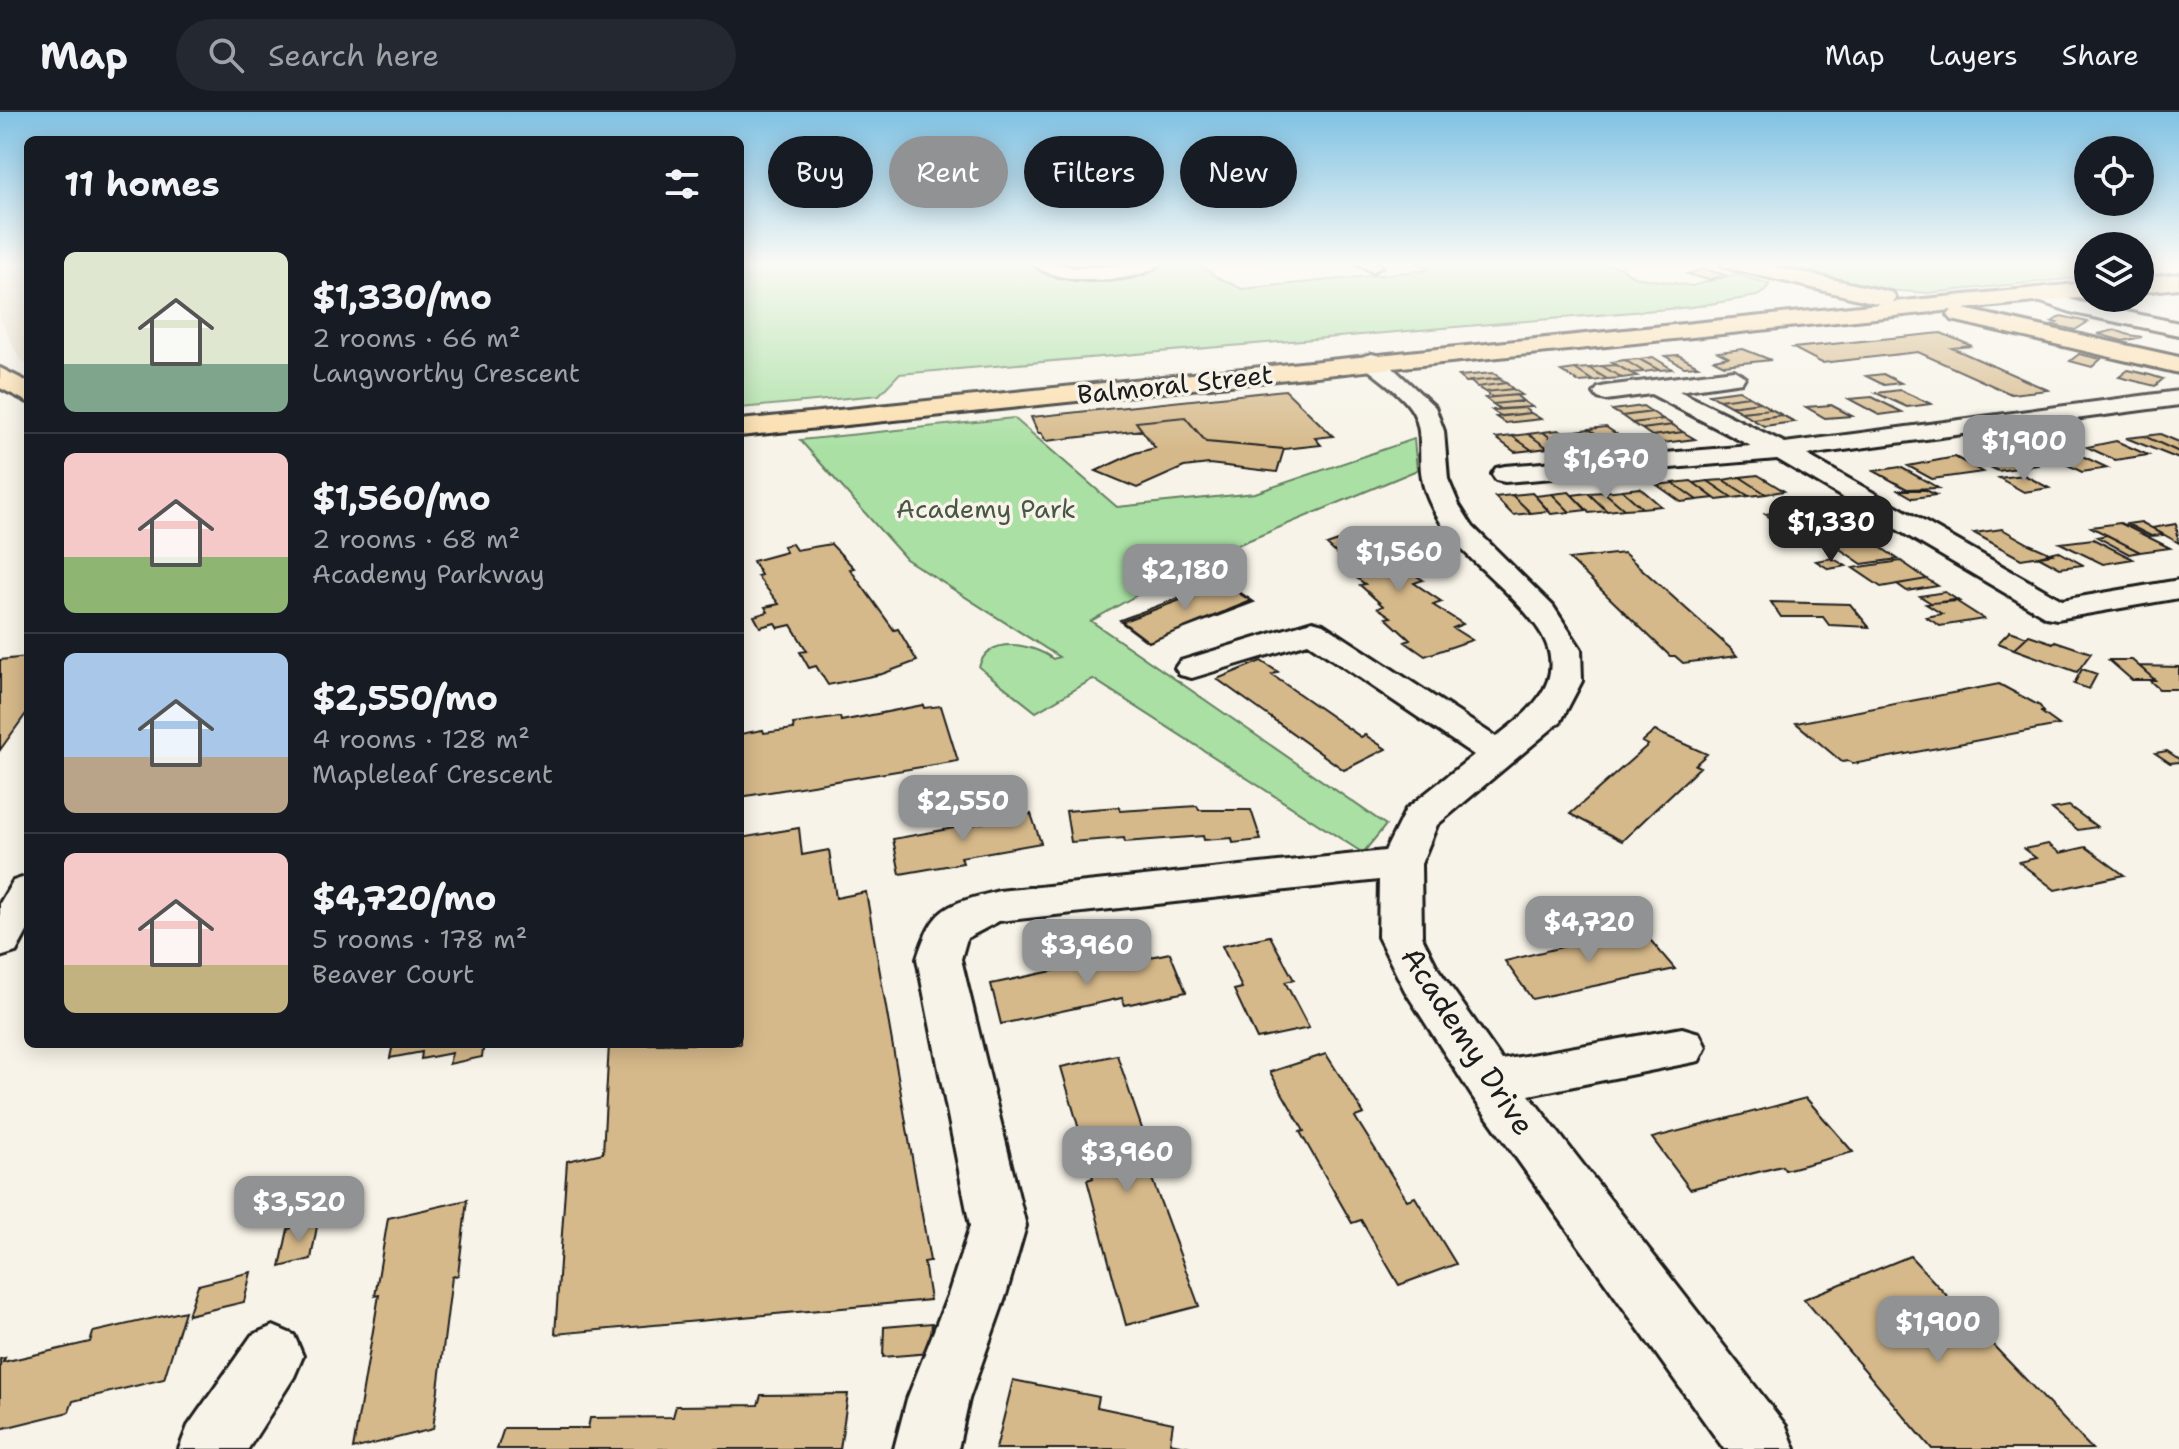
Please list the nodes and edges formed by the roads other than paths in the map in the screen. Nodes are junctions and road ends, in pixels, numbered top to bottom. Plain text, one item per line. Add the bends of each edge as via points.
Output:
1 (1700, 325) edge
2 (1728, 325) edge
3 (2006, 325) edge
4 (1679, 330) junction
5 (1372, 361) junction
6 (2179, 365) edge
7 (0, 376) edge
8 (1734, 377) dead end
9 (1654, 387) junction
10 (24, 391) edge
11 (1606, 393) dead end
12 (2179, 398) edge
13 (744, 428) edge
14 (1781, 451) junction
15 (1505, 474) dead end
16 (2179, 589) edge
17 (1192, 668) dead end
18 (1497, 754) junction
19 (1400, 864) junction
20 (24, 898) edge
21 (0, 939) edge
22 (1682, 1047) dead end
23 (1490, 1082) junction
24 (273, 1356) dead end
25 (211, 1449) edge
26 (926, 1449) edge
27 (1763, 1449) edge

1 - 4 main road
2 - 4 main road, Balmoral Street
3 - 6 main road
4 - 5 main road, Balmoral Street
5 - 13 main road, Balmoral Street
5 - 18 street, Academy Drive via 1423,407 1432,431 1435,479 1462,532 1542,613 1565,649 1565,681 1548,713
7 - 10 main road
8 - 9 street
9 - 11 street
9 - 14 street
12 - 14 street
14 - 15 street
14 - 16 street via 2057,610
17 - 18 street via 1312,631
18 - 19 street, Academy Drive via 1420,818
19 - 23 street, Academy Drive via 1400,937 1421,979
19 - 26 street via 999,906 948,929 939,959 998,1226
20 - 21 street
22 - 23 street
23 - 27 street, Academy Drive
24 - 25 street

